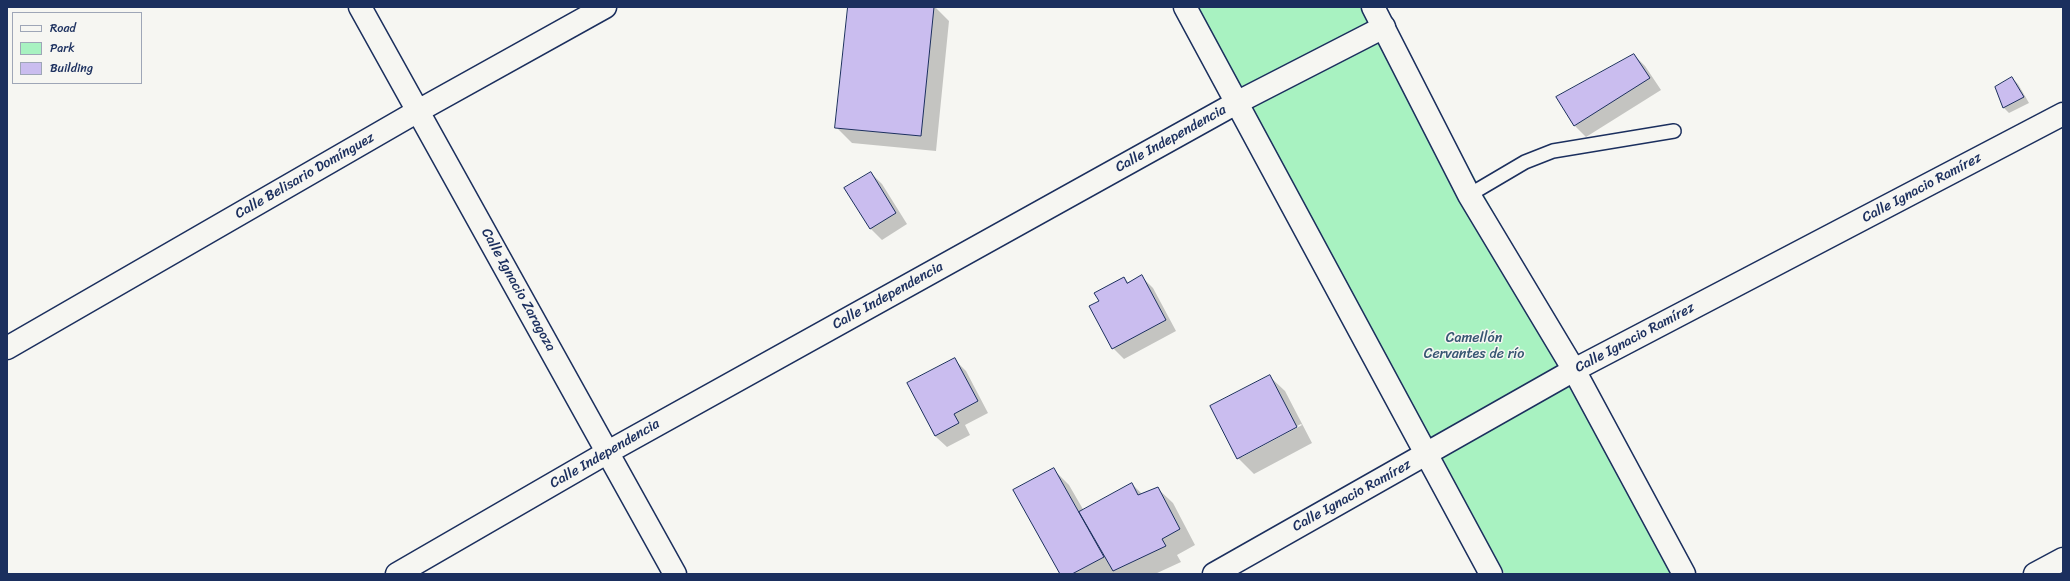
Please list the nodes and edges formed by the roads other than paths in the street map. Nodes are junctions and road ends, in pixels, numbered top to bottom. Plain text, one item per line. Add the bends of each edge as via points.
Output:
1 (360, 7) edge
2 (605, 7) edge
3 (1185, 7) edge
4 (1372, 7) edge
5 (1384, 27) junction
6 (1238, 102) junction
7 (418, 111) junction
8 (2063, 114) edge
9 (1674, 131) dead end
10 (1468, 195) junction
11 (7, 348) edge
12 (1574, 370) junction
13 (608, 452) junction
14 (1427, 454) junction
15 (2063, 559) edge
16 (397, 574) edge
17 (675, 574) edge
18 (1214, 574) edge
19 (1491, 574) edge
20 (1684, 574) edge
21 (2035, 574) edge

1 - 7 street, Calle Ignacio Zaragoza
2 - 7 street, Calle Belisario Domínguez
3 - 6 street
4 - 5 street
5 - 6 street, Calle Independencia
5 - 10 street
6 - 13 street, Calle Independencia
6 - 14 street
7 - 11 street, Calle Belisario Domínguez
7 - 13 street, Calle Ignacio Zaragoza
8 - 12 street, Calle Ignacio Ramírez
9 - 10 lane via 1552,151 1525,162
10 - 12 street
12 - 14 street, Calle Ignacio Ramírez
12 - 20 street
13 - 16 street, Calle Independencia
13 - 17 street, Calle Ignacio Zaragoza
14 - 18 street, Calle Ignacio Ramírez
14 - 19 street
15 - 21 street

